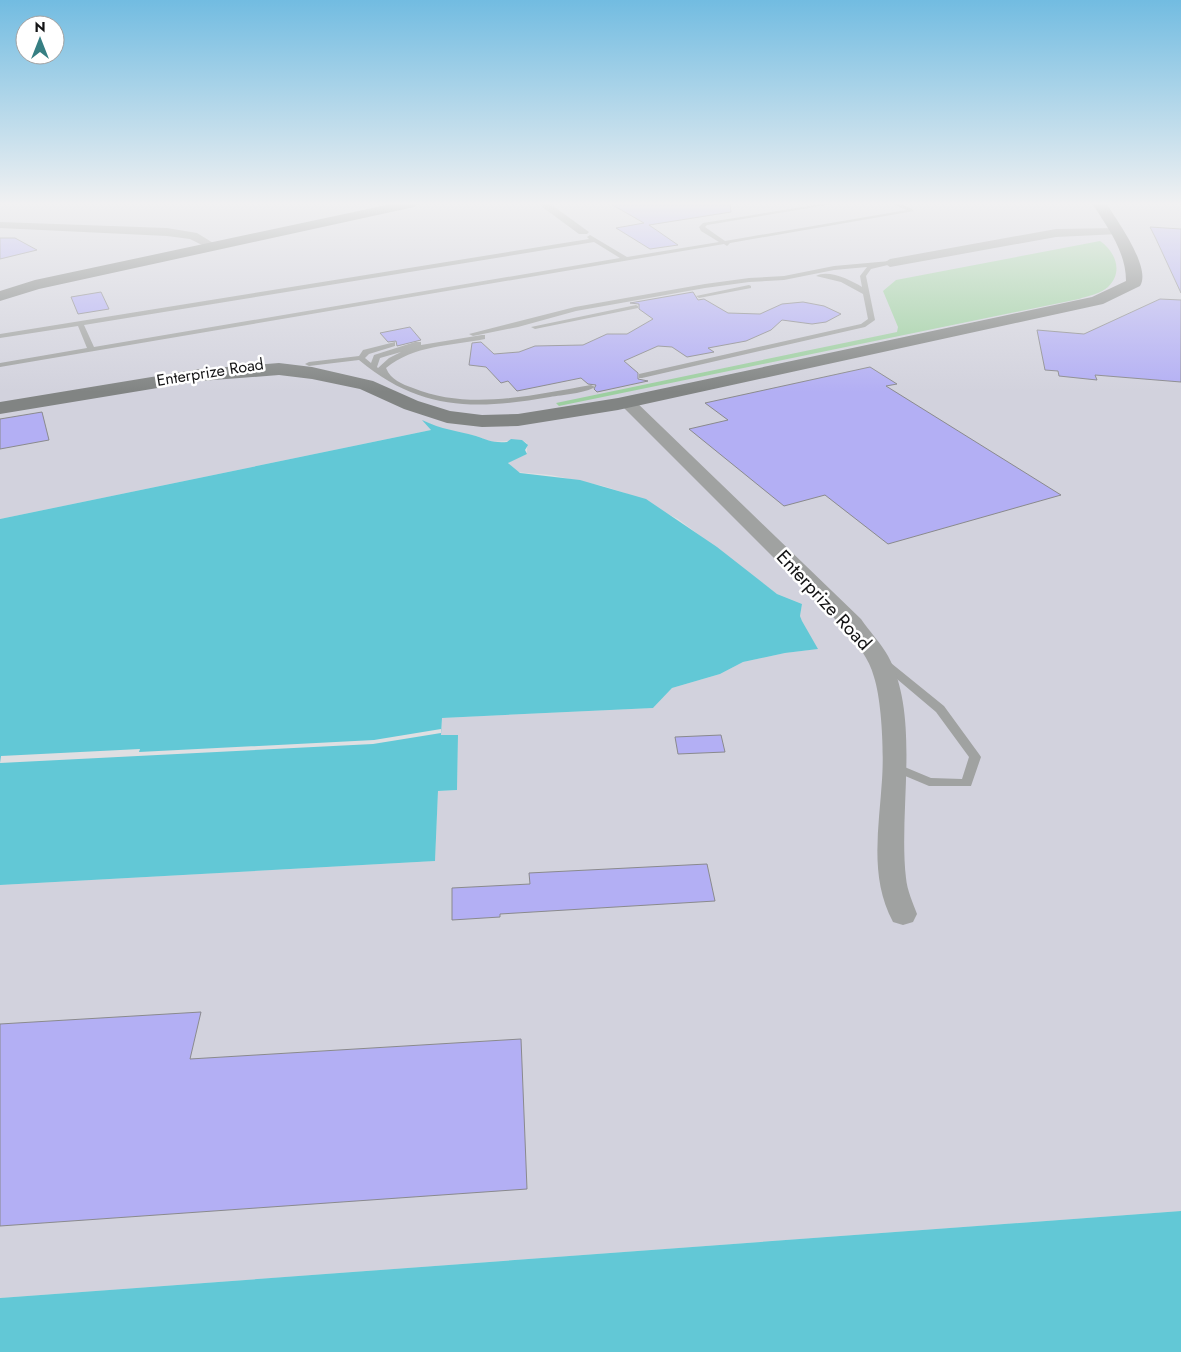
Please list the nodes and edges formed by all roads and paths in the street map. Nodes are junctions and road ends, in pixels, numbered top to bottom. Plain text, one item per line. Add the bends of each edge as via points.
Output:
1 (106, 266) edge
2 (114, 266) edge
3 (434, 266) edge
4 (591, 266) edge
5 (855, 266) edge
6 (877, 266) edge
7 (1132, 266) edge
8 (784, 278) junction
9 (0, 289) edge
10 (865, 292) junction
11 (697, 294) dead end
12 (0, 296) edge
13 (634, 305) dead end
14 (80, 323) junction
15 (471, 332) dead end
16 (0, 336) edge
17 (92, 350) junction
18 (361, 358) junction
19 (309, 364) junction
20 (0, 365) edge
21 (642, 376) dead end
22 (370, 377) junction
23 (386, 378) junction
24 (140, 384) junction
25 (591, 387) dead end
26 (627, 402) junction
27 (0, 408) edge
28 (877, 656) junction
29 (894, 767) junction
30 (903, 914) dead end

1 - 9 street
2 - 12 street
3 - 14 lane
4 - 17 lane
5 - 8 lane
6 - 10 lane via 869,268 863,276
7 - 26 street, Enterprize Road via 1134,283 1097,302
8 - 10 lane via 834,277 852,282
8 - 11 lane
8 - 15 lane via 705,286 575,309
10 - 21 lane via 872,320 863,326
13 - 23 lane via 411,351 391,358 382,368
14 - 16 lane
14 - 17 lane
17 - 20 lane
18 - 19 lane
18 - 22 lane
18 - 22 lane via 366,352 384,346 416,342 377,356
19 - 22 street, Enterprize Road
19 - 24 street, Enterprize Road via 240,364
22 - 23 lane
22 - 24 street, Enterprize Road via 279,369
22 - 26 street, Enterprize Road via 411,405 447,417 482,421 554,416
23 - 25 lane via 417,393 466,404 509,402
24 - 27 street, Enterprize Road
26 - 28 street, Enterprize Road via 852,624
28 - 29 street, Enterprize Road via 891,702
28 - 29 lane via 940,709 975,757 967,784 929,782
29 - 30 street, Enterprize Road via 890,835 892,880

